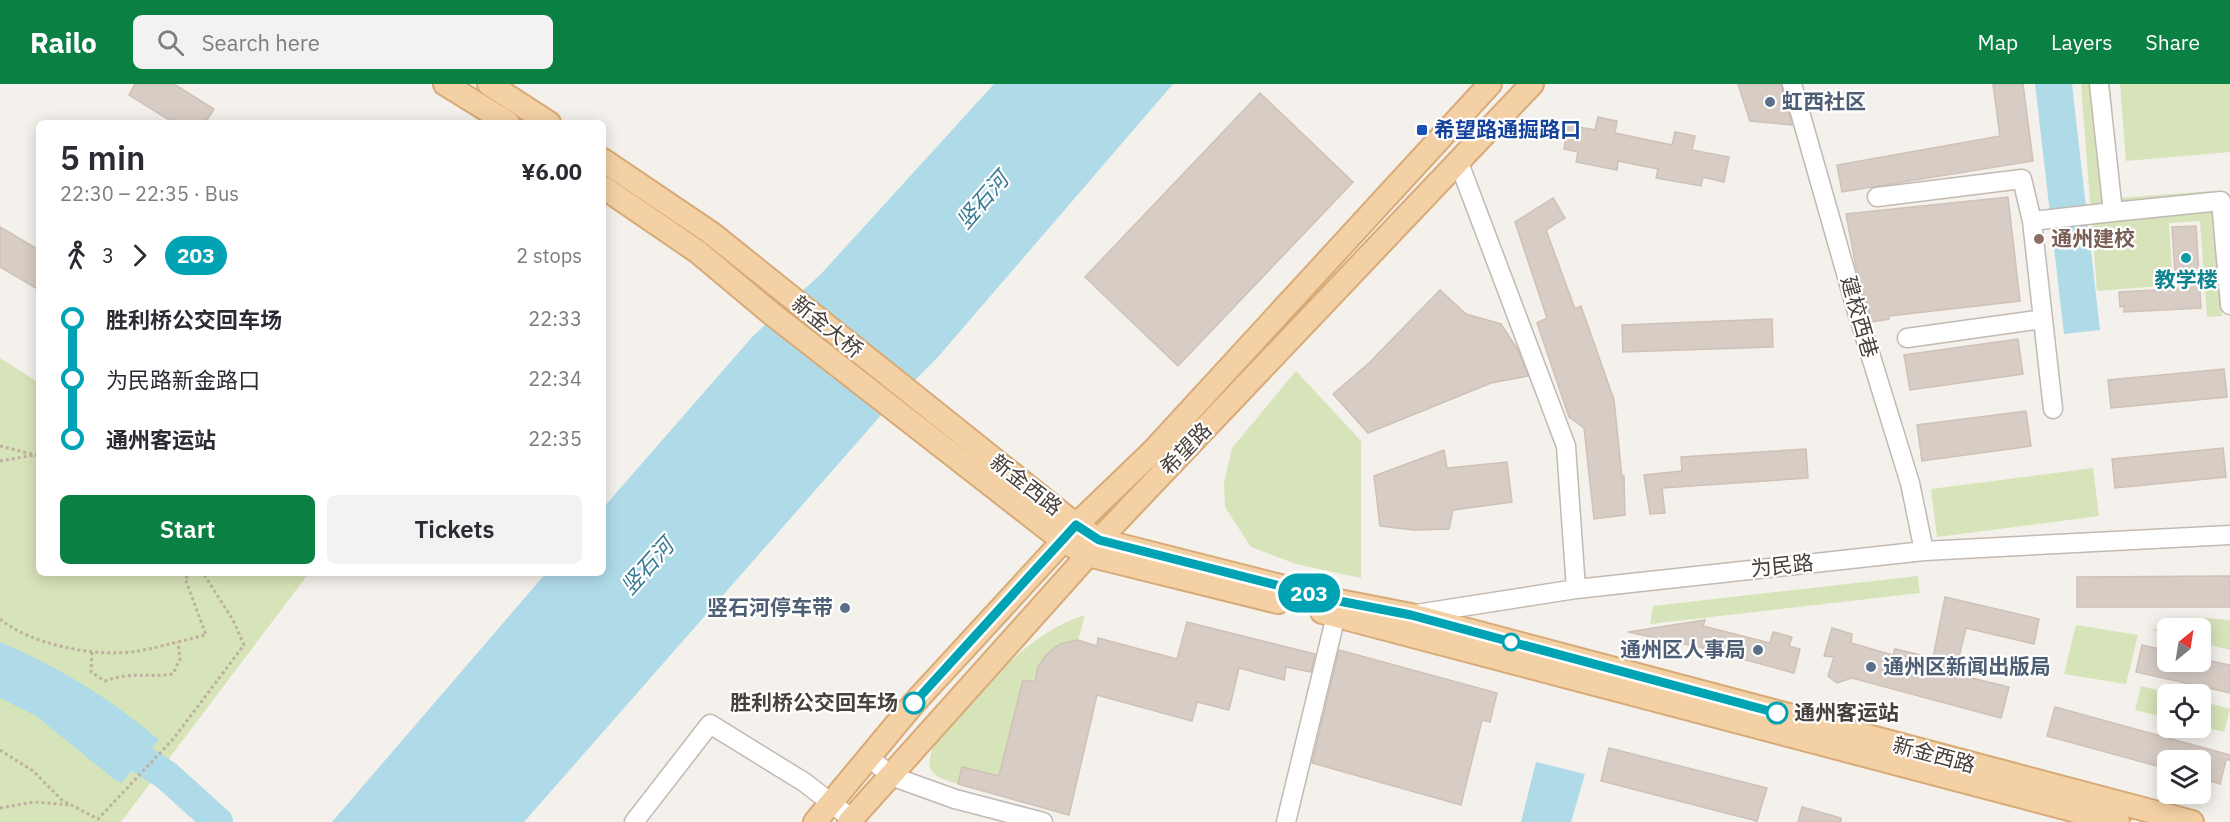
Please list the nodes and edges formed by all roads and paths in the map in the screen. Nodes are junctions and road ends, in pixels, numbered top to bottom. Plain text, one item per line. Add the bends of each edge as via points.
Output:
1 (445, 84) edge
2 (489, 84) edge
3 (1490, 84) edge
4 (1532, 84) edge
5 (1792, 84) edge
6 (2099, 84) edge
7 (503, 120) edge
8 (544, 120) edge
9 (606, 162) edge
10 (1459, 163) junction
11 (606, 189) edge
12 (1877, 197) dead end
13 (2105, 213) junction
14 (2039, 221) junction
15 (2230, 305) edge
16 (2043, 319) junction
17 (1906, 338) dead end
18 (2053, 409) dead end
19 (937, 429) junction
20 (0, 446) edge
21 (36, 455) edge
22 (36, 455) edge
23 (0, 461) edge
24 (1070, 533) junction
25 (2230, 535) edge
26 (1094, 548) junction
27 (1924, 551) junction
28 (189, 576) edge
29 (205, 576) edge
30 (1576, 589) junction
31 (1338, 608) junction
32 (1411, 615) junction
33 (0, 619) edge
34 (178, 642) junction
35 (92, 652) junction
36 (0, 750) edge
37 (869, 757) junction
38 (891, 776) junction
39 (831, 802) junction
40 (71, 805) junction
41 (0, 808) edge
42 (850, 820) edge
43 (634, 822) edge
44 (816, 822) edge
45 (1043, 822) edge
46 (1286, 822) edge
47 (2118, 822) edge
48 (2192, 822) edge

1 - 7 main road
2 - 8 main road
3 - 24 main road, 希望路 via 1152,452
4 - 10 main road, 希望路
5 - 27 street, 建校西巷 via 1910,483
6 - 13 street
9 - 19 main road, 新金大桥 via 711,233
10 - 26 main road, 希望路
10 - 30 street via 1566,446
11 - 19 main road, 新金大桥 via 698,252 772,314
12 - 14 street via 2022,179
13 - 14 street
13 - 15 street via 2220,201
14 - 16 street
16 - 17 street
16 - 18 street
19 - 24 main road, 新金西路
20 - 21 path
22 - 23 path
24 - 26 main road, 新金西路
24 - 37 main road, 希望路
25 - 27 street, 为民路
26 - 31 main road, 新金西路
26 - 38 main road, 希望路
27 - 30 street, 为民路
28 - 34 path via 185,578 206,635
29 - 40 path via 233,620 243,645 174,738 98,819
30 - 32 street, 为民路
31 - 32 main road, 新金西路
31 - 46 street
31 - 47 main road, 新金西路
32 - 48 main road, 新金西路
33 - 35 path via 40,640
34 - 35 path via 136,652
34 - 35 path via 180,659 172,674 158,676 136,673 105,681 91,672
36 - 40 path via 33,771
37 - 38 street
37 - 39 main road, 希望路
38 - 42 main road, 希望路
38 - 45 street via 955,799
39 - 42 street
39 - 43 street via 710,724
39 - 44 main road, 希望路
40 - 41 path via 34,802

